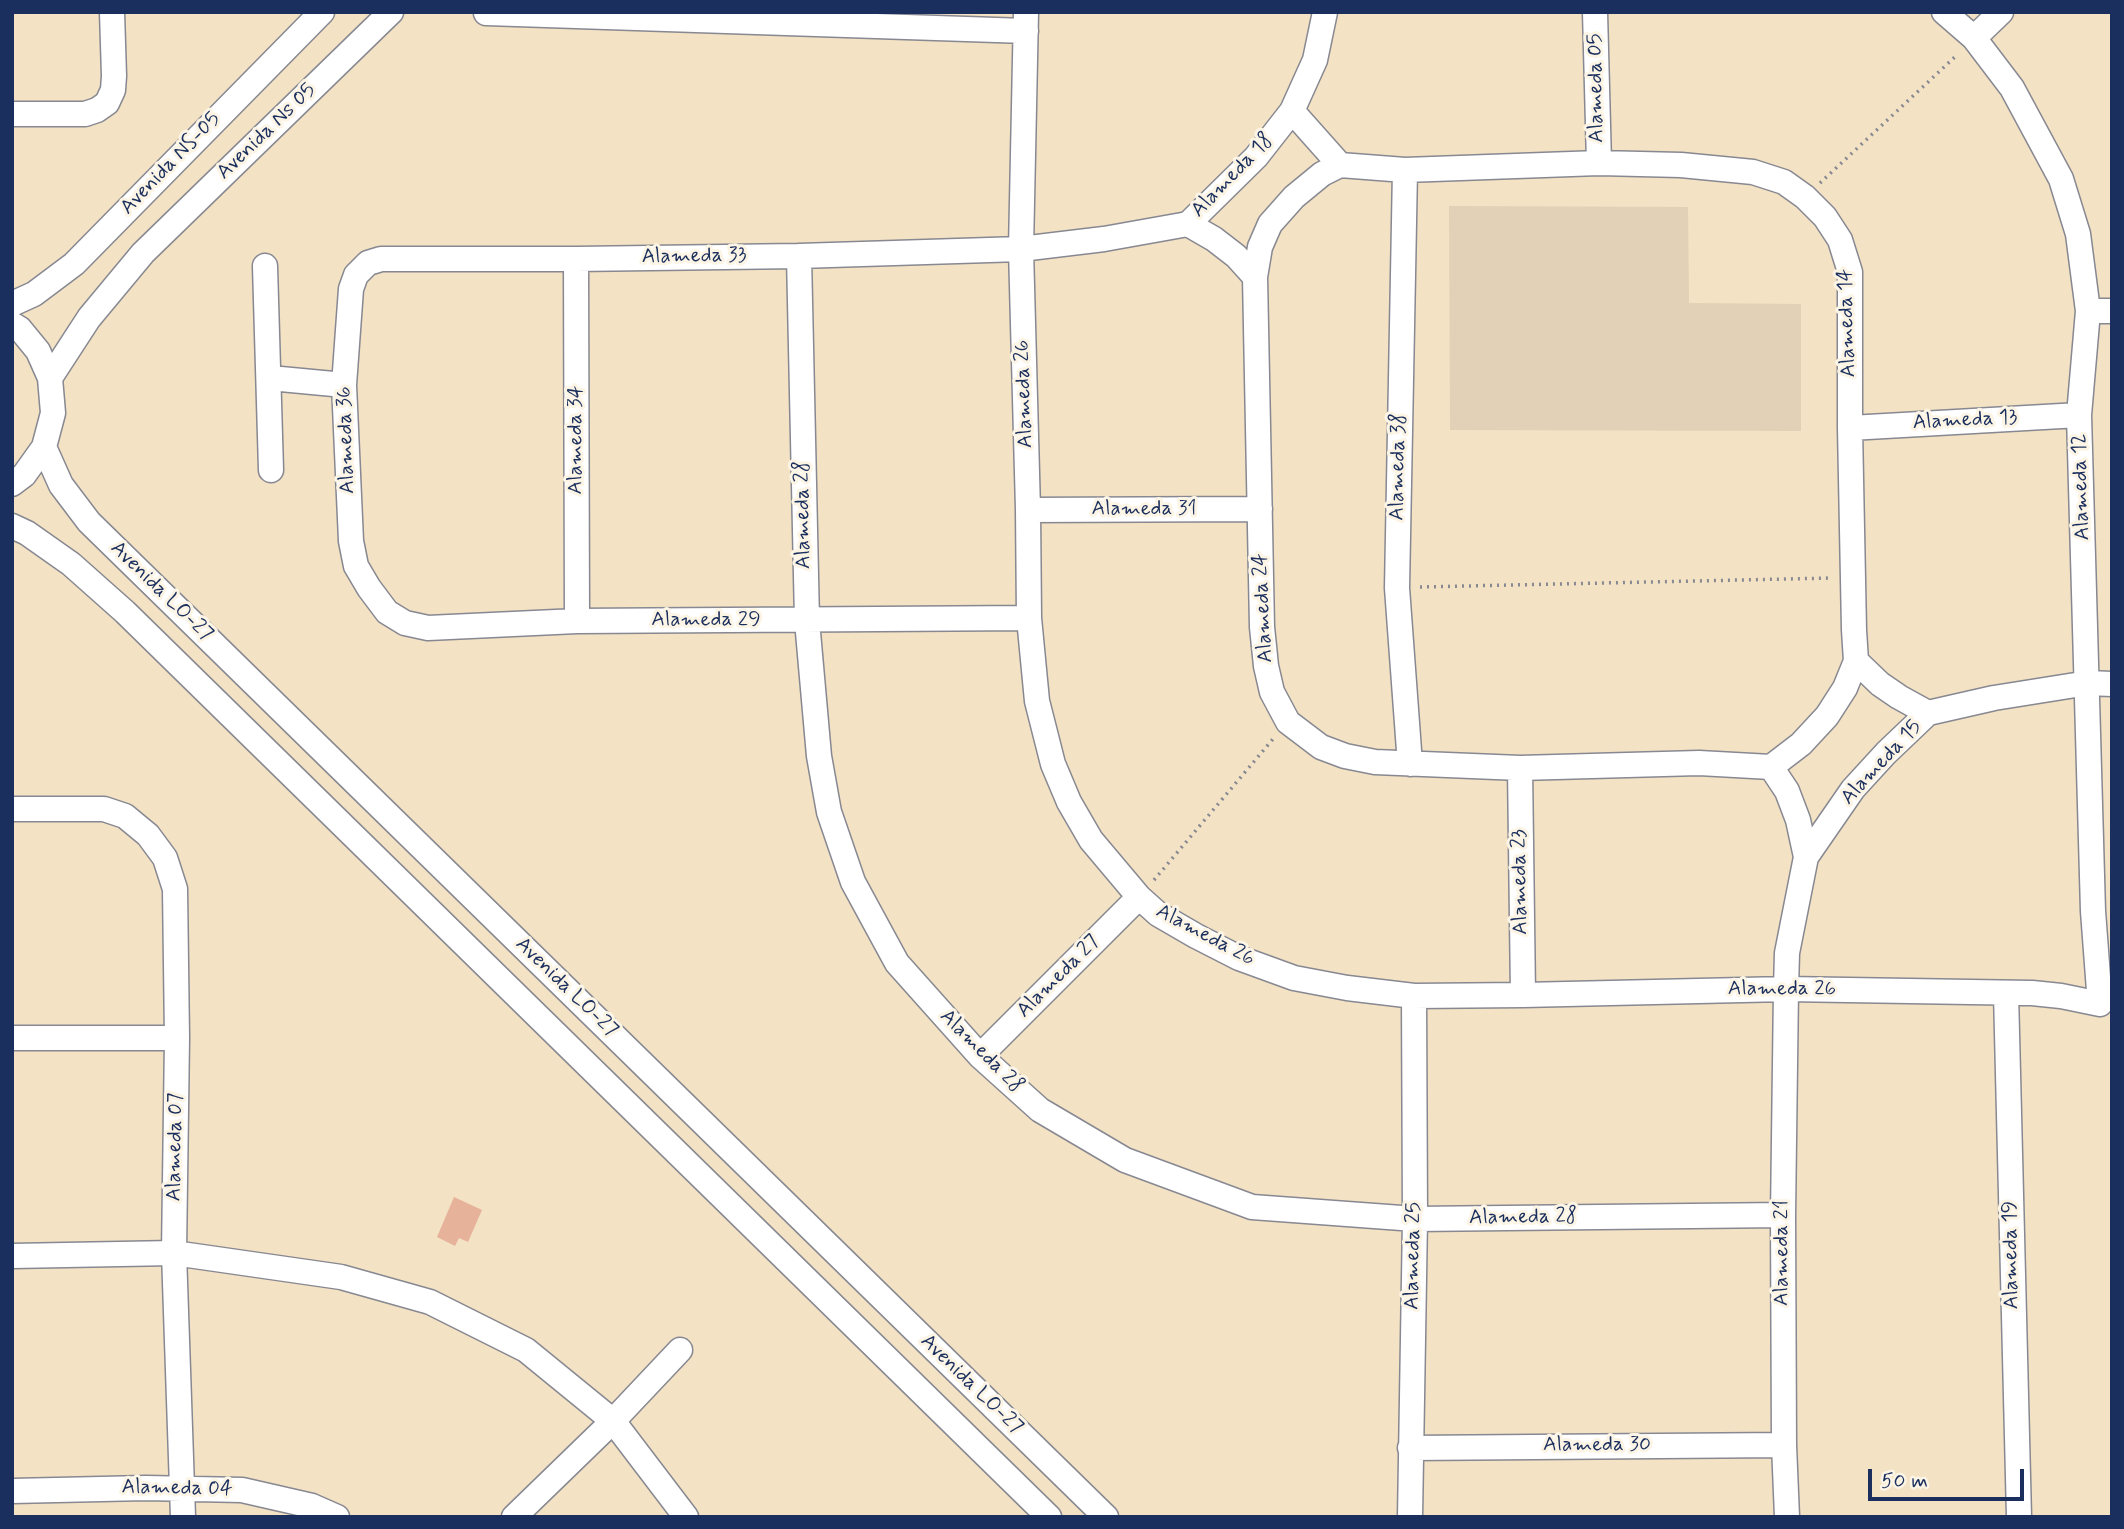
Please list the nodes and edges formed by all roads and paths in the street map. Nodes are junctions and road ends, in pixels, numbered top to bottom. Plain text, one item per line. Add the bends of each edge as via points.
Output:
1 (112, 12) edge
2 (322, 12) edge
3 (391, 12) edge
4 (1325, 12) edge
5 (1595, 12) edge
6 (1944, 12) edge
7 (2001, 12) edge
8 (486, 13) edge
9 (1026, 21) edge
10 (1975, 38) junction
11 (1292, 111) junction
12 (12, 114) edge
13 (1599, 163) junction
14 (1340, 166) junction
15 (1405, 170) junction
16 (1805, 197) junction
17 (1188, 224) junction
18 (1021, 249) junction
19 (799, 256) junction
20 (576, 259) junction
21 (368, 263) joint
22 (265, 266) dead end
23 (1255, 277) junction
24 (12, 304) edge
25 (2100, 311) edge
26 (12, 324) edge
27 (50, 378) junction
28 (270, 378) junction
29 (344, 385) junction
30 (2080, 415) junction
31 (1850, 428) junction
32 (44, 447) junction
33 (271, 470) dead end
34 (12, 484) edge
35 (1259, 509) junction
36 (1028, 510) junction
37 (12, 526) edge
38 (1853, 577) junction
39 (1397, 588) junction
40 (387, 612) joint
41 (1029, 618) junction
42 (577, 621) junction
43 (807, 621) junction
44 (1856, 661) junction
45 (2100, 683) edge
46 (1928, 713) junction
47 (1288, 722) junction
48 (1410, 764) junction
49 (1771, 767) junction
50 (1520, 768) junction
51 (12, 809) edge
52 (1806, 857) junction
53 (1139, 897) junction
54 (2102, 911) edge
55 (1786, 989) junction
56 (2006, 993) junction
57 (1523, 995) junction
58 (1414, 996) junction
59 (2106, 1011) edge
60 (12, 1038) edge
61 (177, 1038) junction
62 (980, 1056) junction
63 (1783, 1215) junction
64 (1415, 1219) junction
65 (174, 1253) junction
66 (12, 1256) edge
67 (680, 1350) dead end
68 (613, 1421) junction
69 (1784, 1445) junction
70 (1410, 1448) junction
71 (183, 1489) junction
72 (12, 1490) edge
73 (183, 1517) edge
74 (337, 1517) edge
75 (514, 1517) edge
76 (686, 1517) edge
77 (1049, 1517) edge
78 (1106, 1517) edge
79 (1410, 1517) edge
80 (1787, 1517) edge
81 (2019, 1517) edge

1 - 12 street via 114,76 107,103 85,114
2 - 24 street, Avenida NS-05 via 74,264 34,294
3 - 27 street, Avenida Ns 05 via 143,253 89,318
4 - 11 street, Alameda 18 via 1315,60
5 - 13 street, Alameda 05
6 - 10 street, Alameda 12
7 - 10 street
8 - 9 street
9 - 18 street, Alameda 26
10 - 16 path
10 - 25 street, Alameda 12 via 2012,88 2061,179
11 - 14 street
11 - 17 street, Alameda 18 via 1256,157
13 - 15 street, Alameda 14
13 - 16 street, Alameda 14 via 1752,172 1784,182
14 - 15 street, Alameda 14
14 - 23 street, Alameda 24 via 1294,197 1270,224
15 - 39 street, Alameda 38
16 - 31 street, Alameda 14 via 1840,240 1850,272
17 - 18 street, Alameda 18
17 - 23 street via 1236,256
18 - 19 street, Alameda 33
18 - 36 street, Alameda 26
19 - 20 street, Alameda 33
19 - 43 street, Alameda 28
20 - 21 street, Alameda 33 via 381,259
20 - 42 street, Alameda 34
21 - 29 street, Alameda 36 via 351,289
22 - 28 street
23 - 35 street, Alameda 24
25 - 30 street, Alameda 12
26 - 27 street via 38,351
27 - 32 street via 53,413
28 - 29 street
28 - 33 street
29 - 40 street, Alameda 36 via 351,541 356,566
30 - 31 street, Alameda 13
30 - 45 street, Alameda 12
31 - 38 street, Alameda 14
32 - 34 street
32 - 78 street, Avenida LO-27 via 61,485 89,522
35 - 36 street, Alameda 31
35 - 47 street, Alameda 24 via 1266,666 1272,692
36 - 41 street, Alameda 26
37 - 77 street, Avenida LO-27 via 71,564 125,612
38 - 39 path
38 - 44 street, Alameda 14
39 - 48 street, Alameda 38
40 - 42 street, Alameda 29 via 405,623 428,628
41 - 43 street, Alameda 29
41 - 53 street, Alameda 26 via 1037,701 1054,764 1091,839
42 - 43 street, Alameda 29
43 - 62 street, Alameda 28 via 819,756 829,812 853,882 897,963
44 - 46 street via 1880,684
44 - 49 street, Alameda 14 via 1827,716
45 - 46 street, Alameda 15
45 - 54 street, Alameda 12
46 - 52 street, Alameda 15 via 1853,789
47 - 48 street, Alameda 24 via 1321,747 1345,756
47 - 53 path
48 - 50 street, Alameda 24
49 - 50 street, Alameda 24 via 1699,763
49 - 52 street via 1787,791
50 - 57 street, Alameda 23
51 - 61 street, Alameda 07 via 104,809 125,816 148,835 165,858 175,889
52 - 55 street, Alameda 15 via 1787,953
53 - 58 street, Alameda 26 via 1158,914 1217,947 1294,978
53 - 62 street, Alameda 27
54 - 59 street, Alameda 12
55 - 56 street, Alameda 26
55 - 57 street, Alameda 26
55 - 63 street, Alameda 21
56 - 59 street, Alameda 26 via 2061,996
56 - 81 street, Alameda 19
57 - 58 street, Alameda 26
58 - 64 street, Alameda 25
60 - 61 street
61 - 65 street, Alameda 07
62 - 64 street, Alameda 28 via 1040,1110 1125,1160 1252,1207
63 - 64 street, Alameda 28
63 - 69 street, Alameda 21
64 - 70 street, Alameda 25
65 - 66 street
65 - 68 street via 341,1277 430,1302 526,1350
65 - 71 street, Alameda 07
67 - 68 street
68 - 75 street
68 - 76 street
69 - 70 street, Alameda 30
69 - 80 street, Alameda 21
70 - 79 street, Alameda 25
71 - 72 street, Alameda 04
71 - 73 street, Alameda 07
71 - 74 street, Alameda 04 via 242,1490 312,1506

